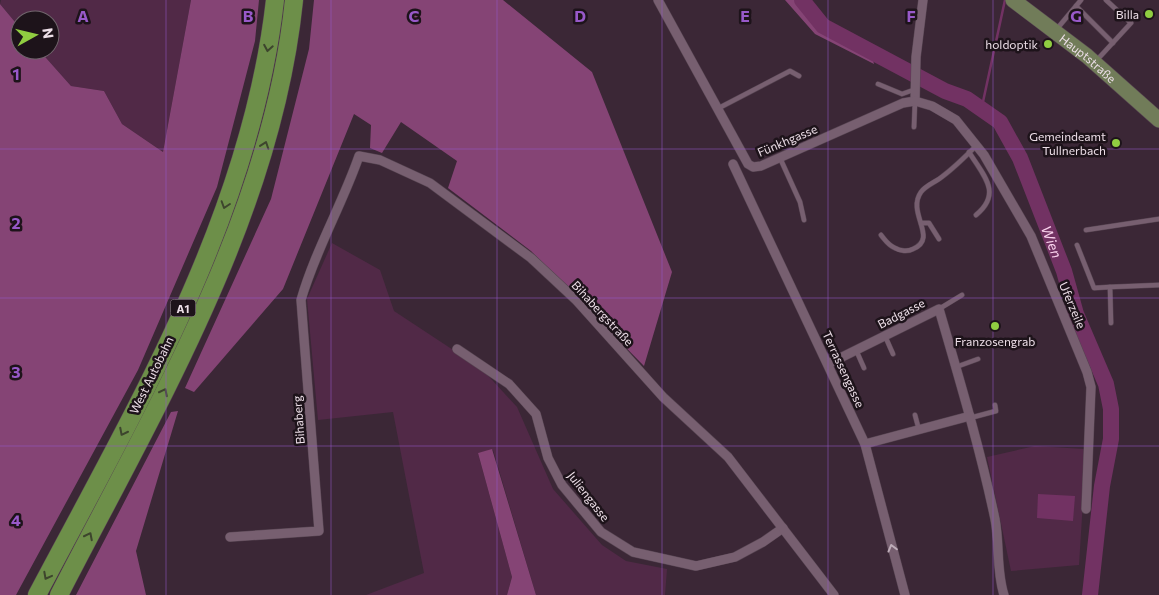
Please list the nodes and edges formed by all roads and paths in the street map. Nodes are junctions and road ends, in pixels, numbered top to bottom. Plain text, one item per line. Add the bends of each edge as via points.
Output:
1 (275, 0) edge
2 (294, 0) edge
3 (658, 0) edge
4 (923, 0) edge
5 (1013, 0) edge
6 (1081, 0) edge
7 (1106, 0) edge
8 (1076, 6) junction
9 (1055, 31) junction
10 (1113, 42) junction
11 (1094, 63) junction
12 (800, 76) dead end
13 (878, 84) dead end
14 (916, 89) junction
15 (915, 101) junction
16 (717, 108) junction
17 (1159, 120) edge
18 (914, 127) dead end
19 (976, 145) junction
20 (969, 152) junction
21 (780, 158) junction
22 (733, 164) dead end
23 (976, 215) dead end
24 (1159, 219) edge
25 (804, 220) dead end
26 (921, 223) junction
27 (332, 225) joint
28 (1086, 230) dead end
29 (881, 235) dead end
30 (939, 239) dead end
31 (1077, 245) dead end
32 (1159, 285) edge
33 (1110, 287) junction
34 (962, 295) dead end
35 (938, 309) junction
36 (1111, 323) dead end
37 (885, 336) junction
38 (457, 349) dead end
39 (856, 350) junction
40 (893, 354) dead end
41 (978, 359) dead end
42 (828, 364) junction
43 (864, 368) dead end
44 (956, 368) junction
45 (995, 405) dead end
46 (915, 414) dead end
47 (970, 417) junction
48 (919, 430) junction
49 (865, 444) junction
50 (1086, 509) dead end
51 (783, 528) junction
52 (230, 537) dead end
53 (37, 595) edge
54 (58, 595) edge
55 (834, 595) edge
56 (905, 595) edge
57 (1004, 595) edge

1 -> 53 highway, West Autobahn / A1 via 262,82 218,228 148,383
54 -> 2 highway, West Autobahn / A1 via 165,390 236,232 271,126
3 - 16 street, Fünkhgasse
4 - 14 street via 916,57
5 - 9 main road, Hauptstraße
6 - 8 lane
7 - 10 lane via 1131,23
8 - 9 lane
8 - 10 lane
9 - 11 main road, Hauptstraße
10 - 11 lane
11 - 17 main road, Hauptstraße
12 - 16 lane via 790,71
13 - 14 lane via 902,94
14 - 15 street
15 - 18 lane
15 - 19 street, Uferzeile via 932,106 956,120
15 - 21 street, Fünkhgasse via 903,103
16 - 21 street, Fünkhgasse via 748,164 761,166
19 - 20 lane
19 - 50 street, Uferzeile via 1031,236 1087,372 1091,387
20 - 23 lane via 990,188 988,202
20 - 26 lane via 922,191 916,203
21 - 25 lane via 800,202
22 - 42 street, Terrassengasse
24 - 28 lane
26 - 29 lane via 924,240 910,251 888,245
26 - 30 lane via 929,222
27 - 51 street, Bihabergstraße via 359,156 380,160 430,183 531,258 576,300 663,397 728,458
27 - 52 street, Bihaberg via 301,300 319,531
31 - 33 lane via 1094,288
32 - 33 lane
33 - 36 lane
34 - 35 lane
35 - 37 street, Badgasse
35 - 44 street, Badgasse
37 - 39 street, Badgasse
37 - 40 lane
38 - 51 street, Juliengasse via 509,384 536,414 548,458 562,485 601,532 633,552 696,566 735,557
39 - 42 street, Badgasse
39 - 43 lane
41 - 44 lane
42 - 49 street, Terrassengasse
44 - 47 street, Badgasse
45 - 47 lane via 996,411
46 - 48 lane
47 - 48 street
47 - 57 street, Badgasse via 995,522
48 - 49 street via 889,433
56 -> 49 street, Terrassengasse
51 - 55 street, Bihabergstraße

